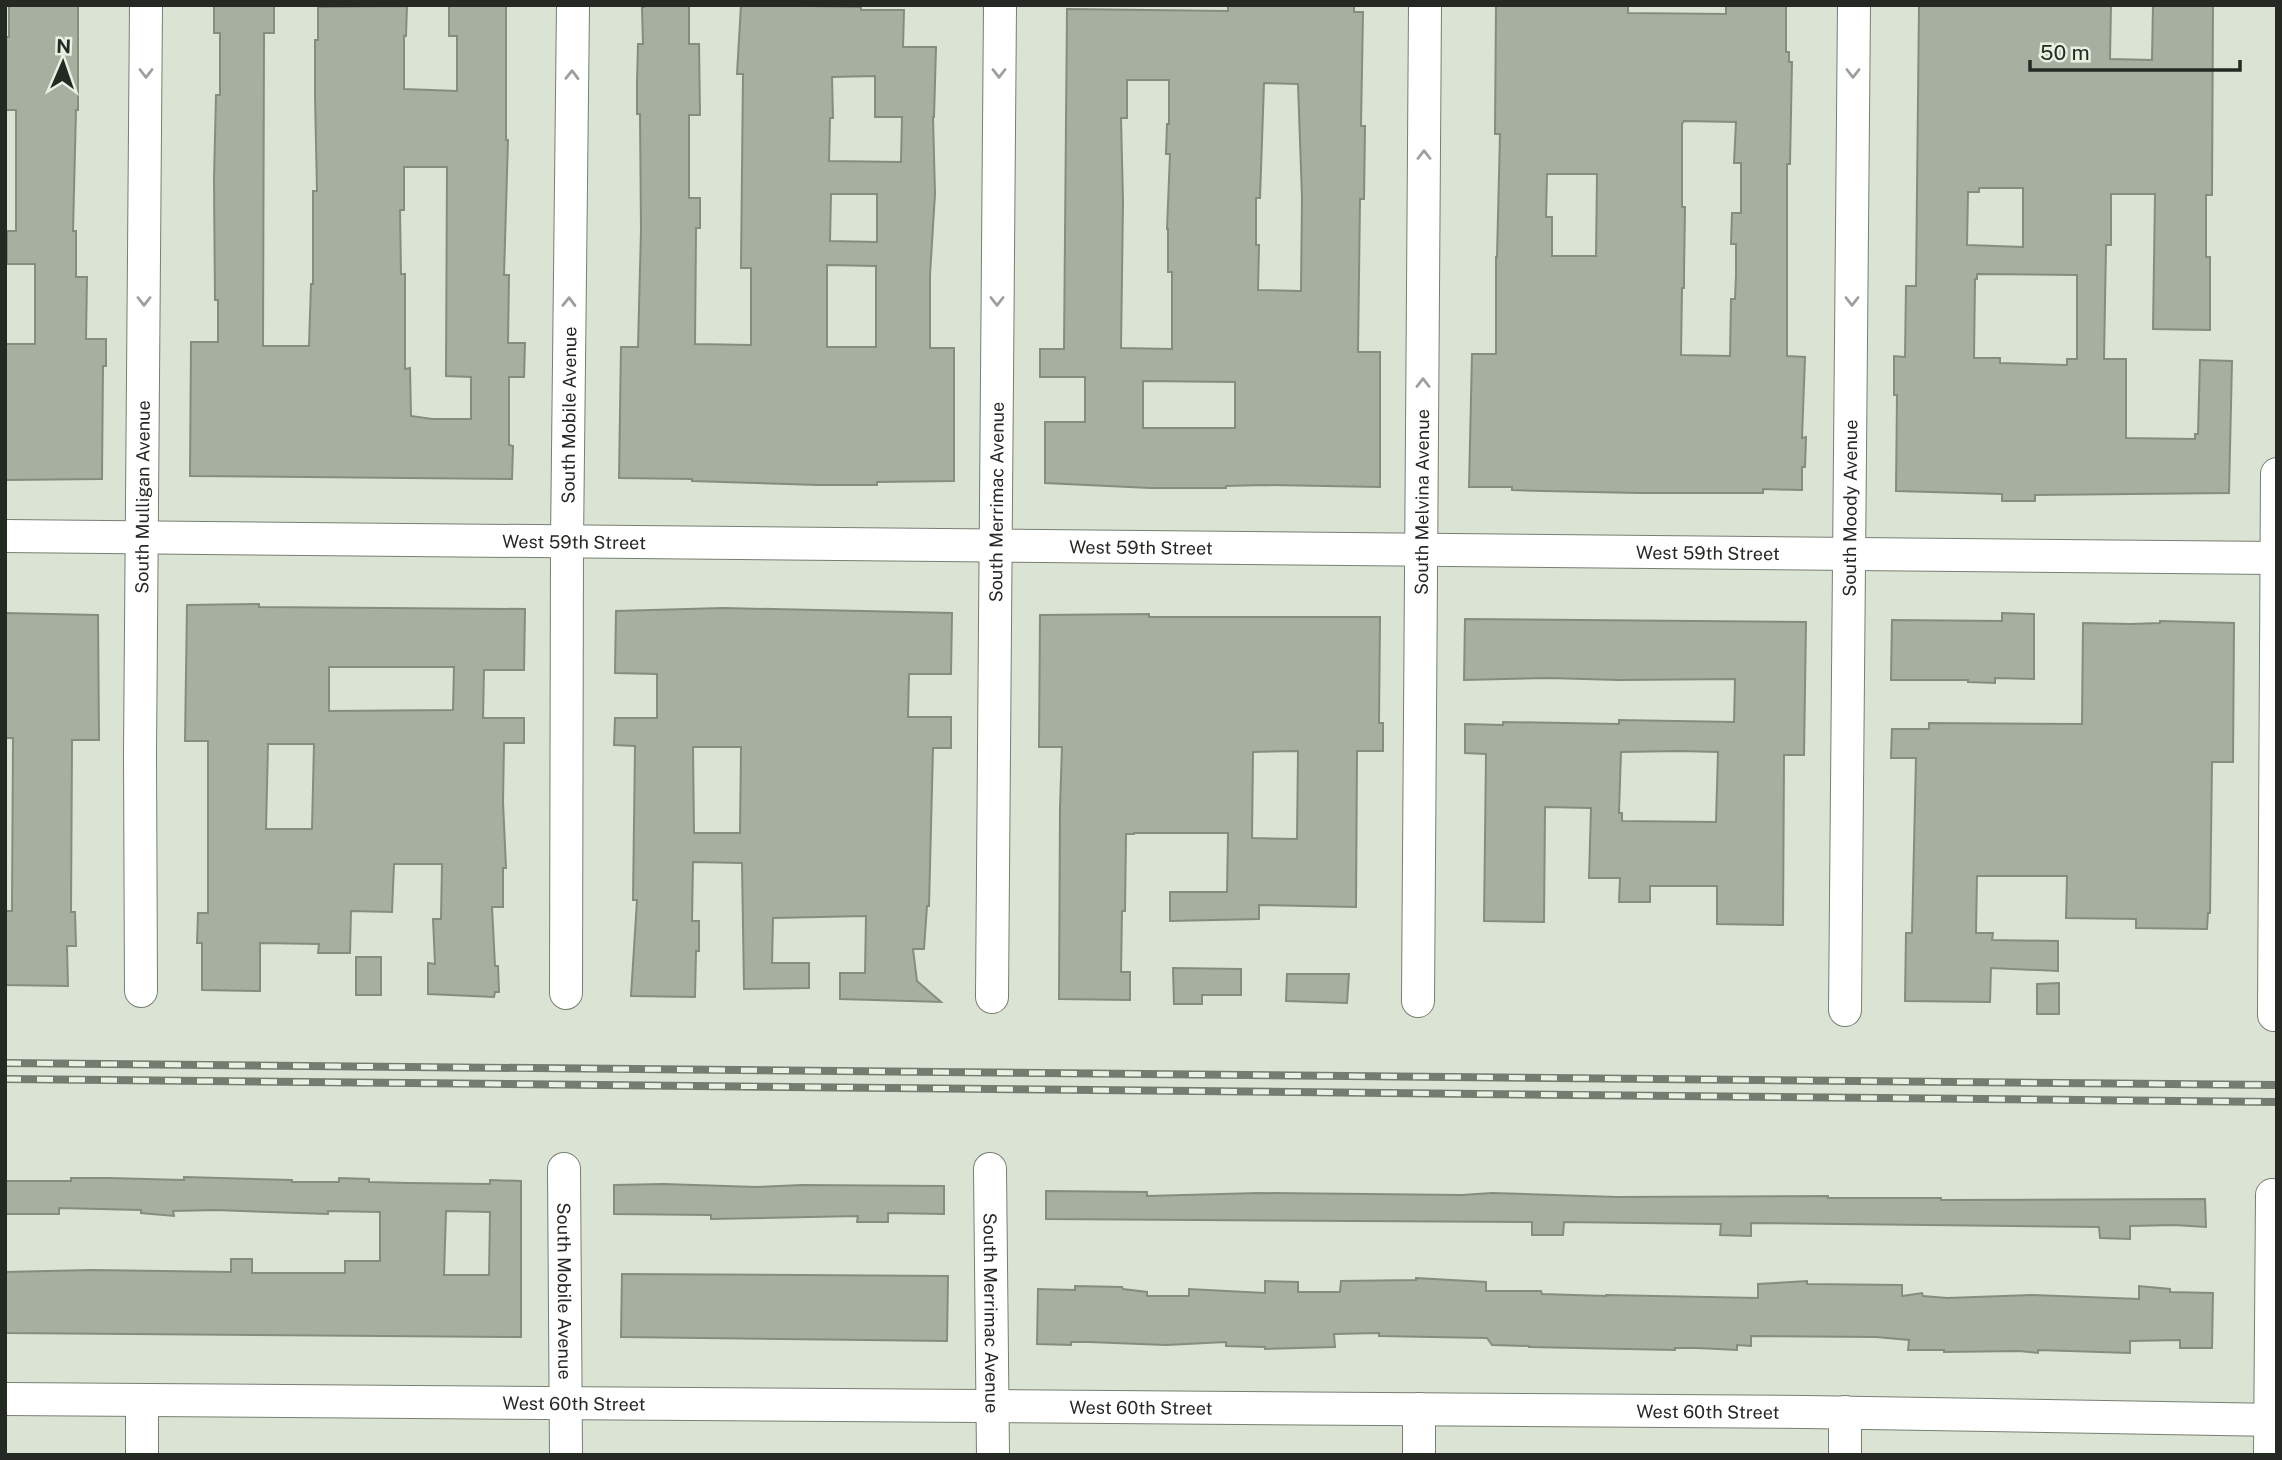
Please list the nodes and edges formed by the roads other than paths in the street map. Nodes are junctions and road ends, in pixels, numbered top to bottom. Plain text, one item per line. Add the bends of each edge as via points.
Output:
1 (146, 5) edge
2 (573, 5) edge
3 (1000, 5) edge
4 (1425, 5) edge
5 (1854, 5) edge
6 (2277, 474) edge
7 (5, 536) edge
8 (142, 538) junction
9 (567, 542) junction
10 (995, 545) junction
11 (1422, 549) junction
12 (1850, 553) junction
13 (2276, 558) edge
14 (141, 991) dead end
15 (566, 993) dead end
16 (992, 997) dead end
17 (1418, 1001) dead end
18 (1846, 1010) dead end
19 (2274, 1015) dead end
20 (990, 1169) dead end
21 (564, 1170) dead end
22 (2272, 1195) dead end
23 (5, 1399) edge
24 (142, 1401) junction
25 (566, 1403) junction
26 (993, 1407) junction
27 (1419, 1409) junction
28 (1845, 1412) junction
29 (2274, 1420) edge
30 (142, 1455) edge
31 (565, 1455) edge
32 (993, 1455) edge
33 (1419, 1455) edge
34 (1845, 1455) edge
35 (2270, 1455) edge

1 -> 8 street, South Mulligan Avenue
9 -> 2 street, South Mobile Avenue
3 -> 10 street, South Merrimac Avenue
11 -> 4 street, South Melvina Avenue
5 -> 12 street, South Moody Avenue
6 - 13 street
7 - 8 street, West 59th Street
8 - 9 street, West 59th Street
8 - 14 street, South Mulligan Avenue
9 - 10 street, West 59th Street
9 - 15 street, South Mobile Avenue
10 - 11 street, West 59th Street
10 - 16 street, South Merrimac Avenue
11 - 12 street, West 59th Street
11 - 17 street, South Melvina Avenue
12 - 13 street, West 59th Street
12 - 18 street, South Moody Avenue
13 - 19 street
20 - 26 street, South Merrimac Avenue
21 - 25 street, South Mobile Avenue
22 - 29 street
23 - 24 street, West 60th Street
24 - 25 street, West 60th Street
24 - 30 street
25 - 26 street, West 60th Street
25 - 31 street, South Mobile Avenue
26 - 27 street, West 60th Street
26 - 32 street, South Merrimac Avenue
27 - 28 street, West 60th Street
27 - 33 street
28 - 29 street, West 60th Street
28 - 34 street
29 - 35 street

